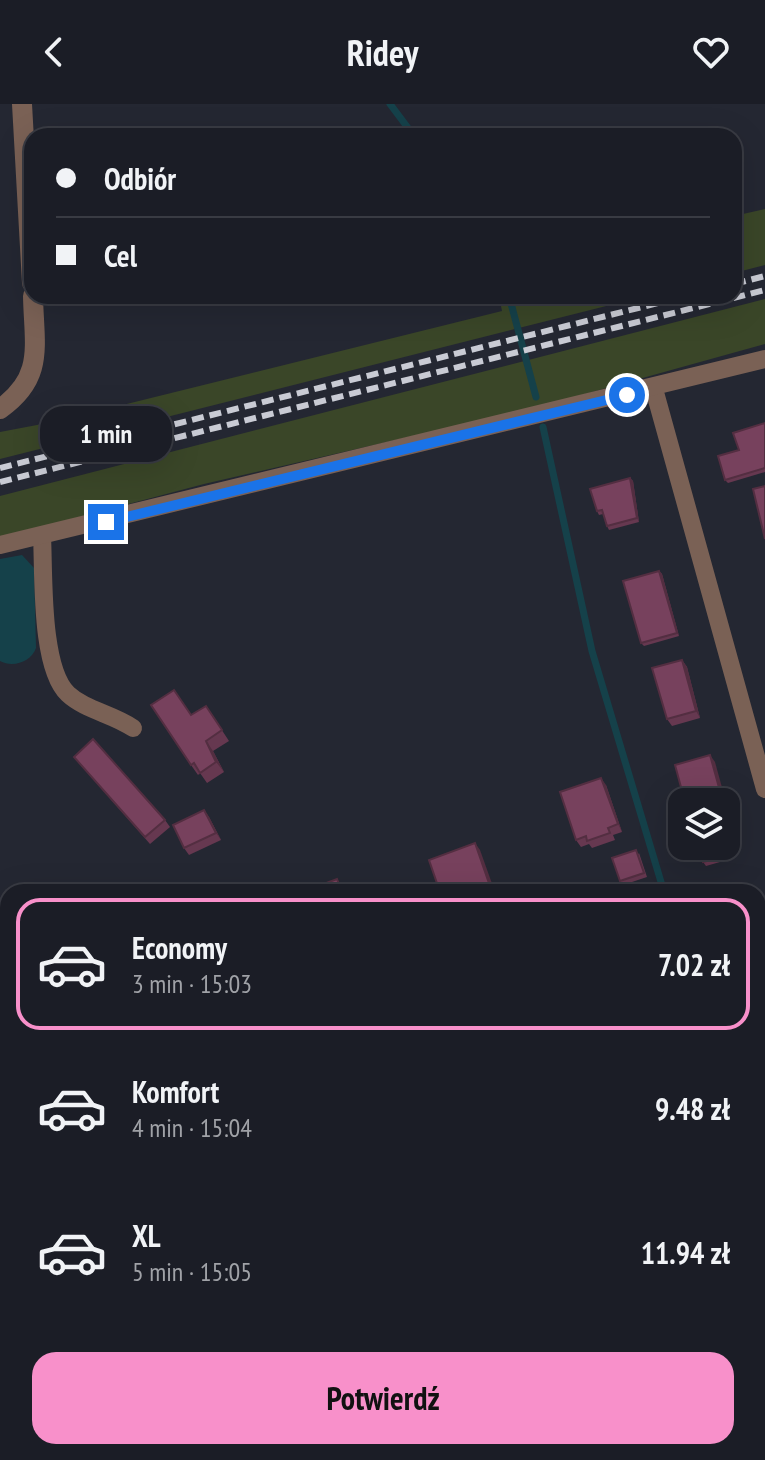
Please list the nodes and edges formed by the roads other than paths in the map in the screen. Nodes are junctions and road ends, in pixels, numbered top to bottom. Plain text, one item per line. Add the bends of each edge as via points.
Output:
1 (22, 104) edge
2 (24, 140) edge
3 (33, 304) edge
4 (765, 359) edge
5 (654, 389) junction
6 (0, 409) edge
7 (42, 536) junction
8 (0, 545) edge
9 (133, 728) dead end
10 (765, 789) edge

1 - 2 street
3 - 6 street via 31,375 21,394
4 - 5 street
5 - 7 street
5 - 10 street
7 - 8 street
7 - 9 street via 57,678 78,702

